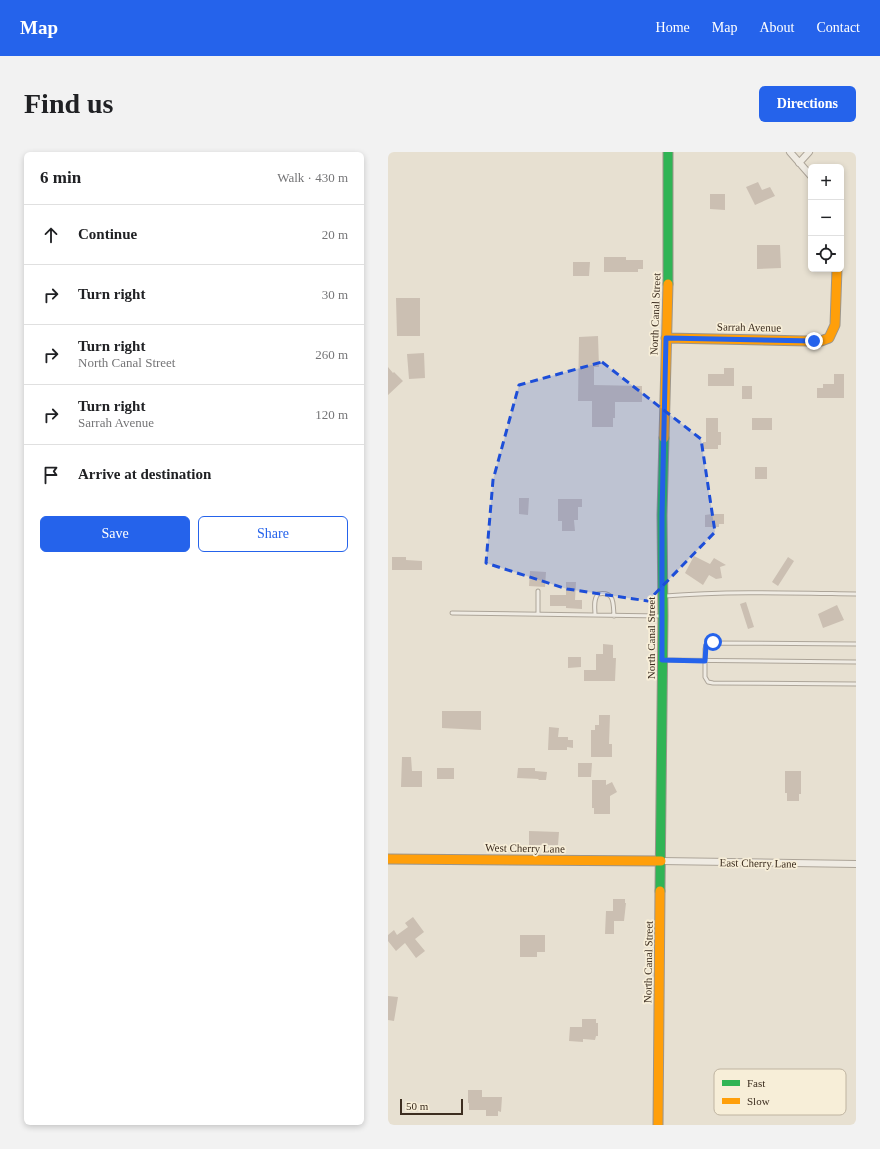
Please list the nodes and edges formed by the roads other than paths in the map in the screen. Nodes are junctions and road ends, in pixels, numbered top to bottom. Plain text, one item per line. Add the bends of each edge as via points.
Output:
1 (668, 152) edge
2 (790, 152) edge
3 (809, 152) edge
4 (799, 163) junction
5 (808, 173) edge
6 (837, 272) edge
7 (666, 338) junction
8 (538, 590) dead end
9 (856, 594) edge
10 (663, 596) junction
11 (452, 613) dead end
12 (538, 614) junction
13 (595, 615) junction
14 (614, 616) junction
15 (663, 616) junction
16 (856, 644) edge
17 (662, 660) junction
18 (705, 661) junction
19 (856, 662) edge
20 (856, 684) edge
21 (388, 858) edge
22 (661, 861) junction
23 (856, 864) edge
24 (658, 1125) edge

1 - 7 main road, North Canal Street
2 - 4 street
3 - 4 street
4 - 5 street
6 - 7 main road, Sarrah Avenue via 835,325 829,338 821,341
7 - 10 main road, North Canal Street
8 - 12 lane
9 - 10 lane via 752,592
10 - 15 main road, North Canal Street
11 - 12 lane
12 - 13 lane
13 - 14 lane
13 - 14 lane via 594,601 598,594 603,593 612,599
14 - 15 lane
15 - 17 main road, North Canal Street
16 - 18 lane via 713,642 706,645
17 - 18 lane
17 - 22 main road, North Canal Street
18 - 19 lane
18 - 20 lane via 705,677 708,682 713,683
21 - 22 main road, West Cherry Lane
22 - 23 street, East Cherry Lane
22 - 24 main road, North Canal Street

